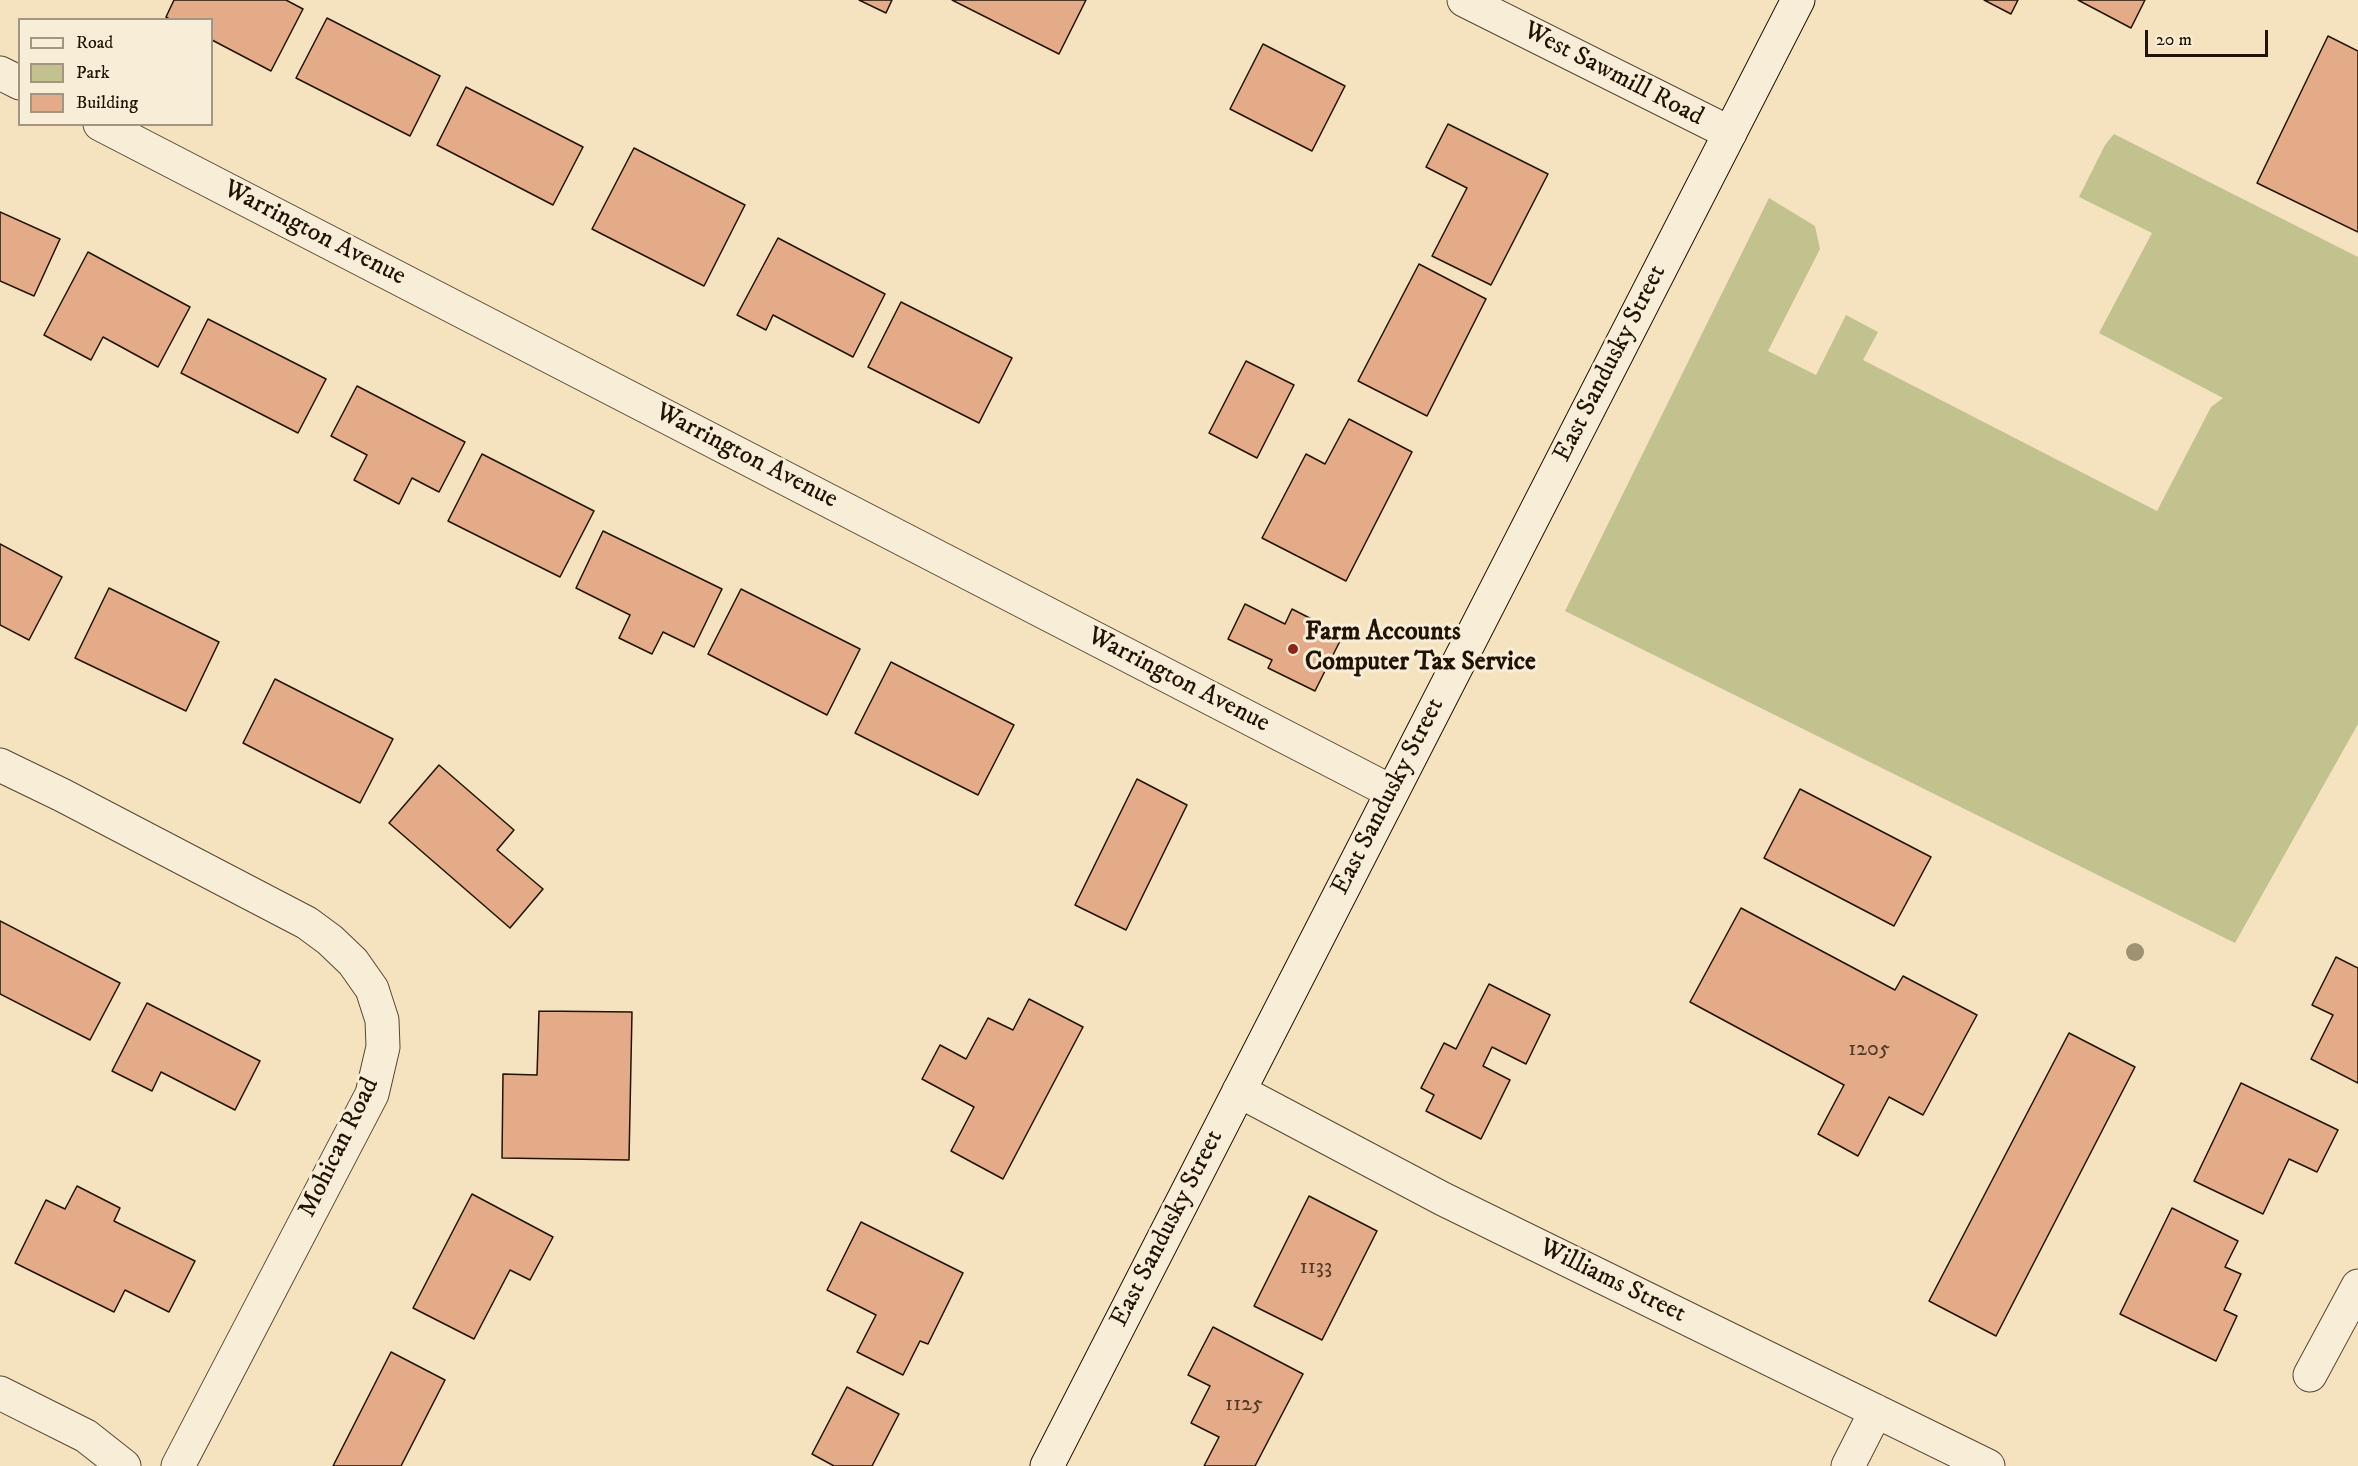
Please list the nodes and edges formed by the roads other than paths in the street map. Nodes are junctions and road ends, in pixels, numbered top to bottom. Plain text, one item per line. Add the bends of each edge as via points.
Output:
1 (1464, 0) edge
2 (1798, 0) edge
3 (0, 73) edge
4 (18, 82) edge
5 (104, 126) edge
6 (1730, 134) junction
7 (0, 765) edge
8 (1392, 792) junction
9 (1239, 1090) junction
10 (2358, 1286) edge
11 (2310, 1375) dead end
12 (0, 1393) edge
13 (1876, 1411) junction
14 (124, 1466) edge
15 (178, 1466) edge
16 (1047, 1466) edge
17 (1848, 1466) edge
18 (1988, 1466) edge

1 - 6 street, West Sawmill Road
2 - 6 street, East Sandusky Street
3 - 4 street
5 - 8 street, Warrington Avenue
6 - 8 street, East Sandusky Street
7 - 15 street, Mohican Road via 307,923 353,962 372,989 382,1020 383,1047 372,1094
8 - 9 street, East Sandusky Street
9 - 13 street, Williams Street via 1443,1199
9 - 16 street, East Sandusky Street
10 - 11 street
12 - 14 street via 86,1436
13 - 17 street
13 - 18 street, Williams Street

